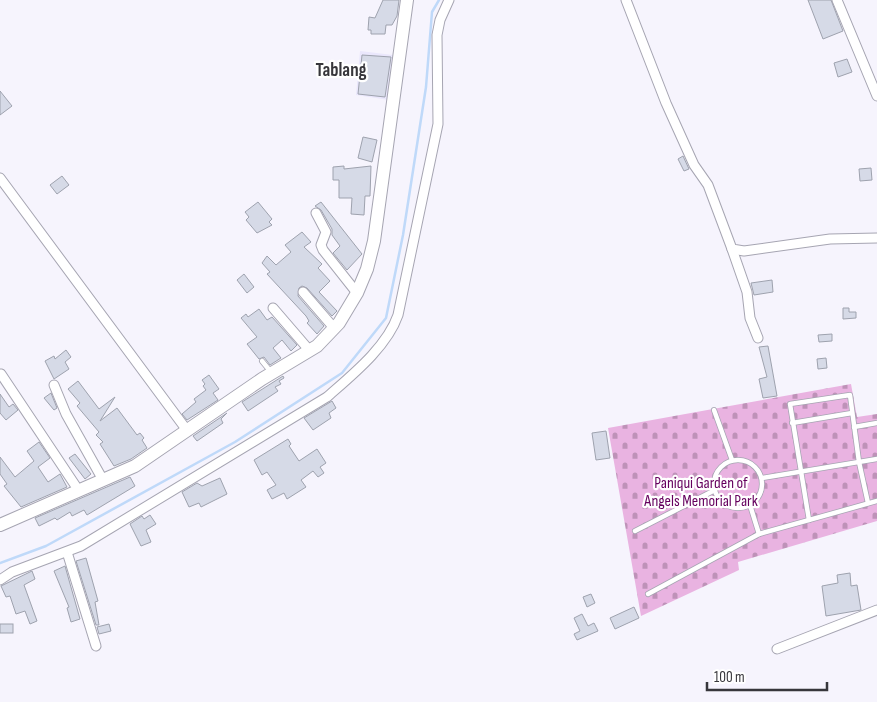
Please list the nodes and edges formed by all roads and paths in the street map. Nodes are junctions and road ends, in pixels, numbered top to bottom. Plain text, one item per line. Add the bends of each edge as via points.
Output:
1 (407, 0) edge
2 (449, 0) edge
3 (626, 0) edge
4 (837, 0) edge
5 (877, 96) edge
6 (0, 178) edge
7 (316, 213) dead end
8 (877, 238) edge
9 (736, 253) junction
10 (303, 292) dead end
11 (357, 293) junction
12 (273, 308) dead end
13 (334, 328) junction
14 (758, 338) dead end
15 (310, 350) junction
16 (262, 361) dead end
17 (272, 373) junction
18 (1, 374) edge
19 (54, 385) dead end
20 (714, 410) dead end
21 (852, 414) junction
22 (792, 422) junction
23 (877, 423) edge
24 (854, 427) junction
25 (186, 428) junction
26 (877, 459) edge
27 (732, 460) junction
28 (858, 462) junction
29 (800, 471) junction
30 (762, 478) junction
31 (103, 480) junction
32 (715, 490) junction
33 (78, 492) junction
34 (877, 501) edge
35 (868, 503) junction
36 (750, 505) junction
37 (809, 520) junction
38 (0, 525) edge
39 (635, 531) dead end
40 (759, 534) junction
41 (67, 552) junction
42 (0, 580) edge
43 (648, 594) dead end
44 (877, 610) edge
45 (96, 646) dead end
46 (777, 649) dead end

1 - 11 street via 374,241
2 - 41 street via 440,20 438,35 438,124 398,314 388,333 361,368 326,397 100,536
3 - 9 street via 666,103 694,165 708,185
4 - 5 street
6 - 25 street
7 - 11 street via 326,232 321,245 323,250
8 - 9 street via 830,239
9 - 14 street via 747,292 750,318
10 - 13 street
11 - 13 street
12 - 15 street
13 - 15 street
15 - 17 street
16 - 17 lane
17 - 25 street
18 - 33 street
19 - 31 street via 70,423
20 - 27 lane
21 - 22 lane
21 - 22 lane via 850,395 790,404
21 - 24 lane
22 - 29 lane
23 - 24 lane
24 - 28 lane
25 - 31 street via 135,466
26 - 28 lane
27 - 30 lane via 748,462 757,468
27 - 32 lane via 716,474
28 - 29 lane
28 - 35 lane
29 - 30 lane
29 - 37 lane
30 - 36 lane via 760,494
31 - 33 street
32 - 36 lane via 720,500 729,506
32 - 39 lane
33 - 38 street
34 - 35 lane
35 - 37 lane
36 - 40 lane
37 - 40 lane
40 - 43 lane
41 - 42 street via 12,572
41 - 45 street
44 - 46 street

